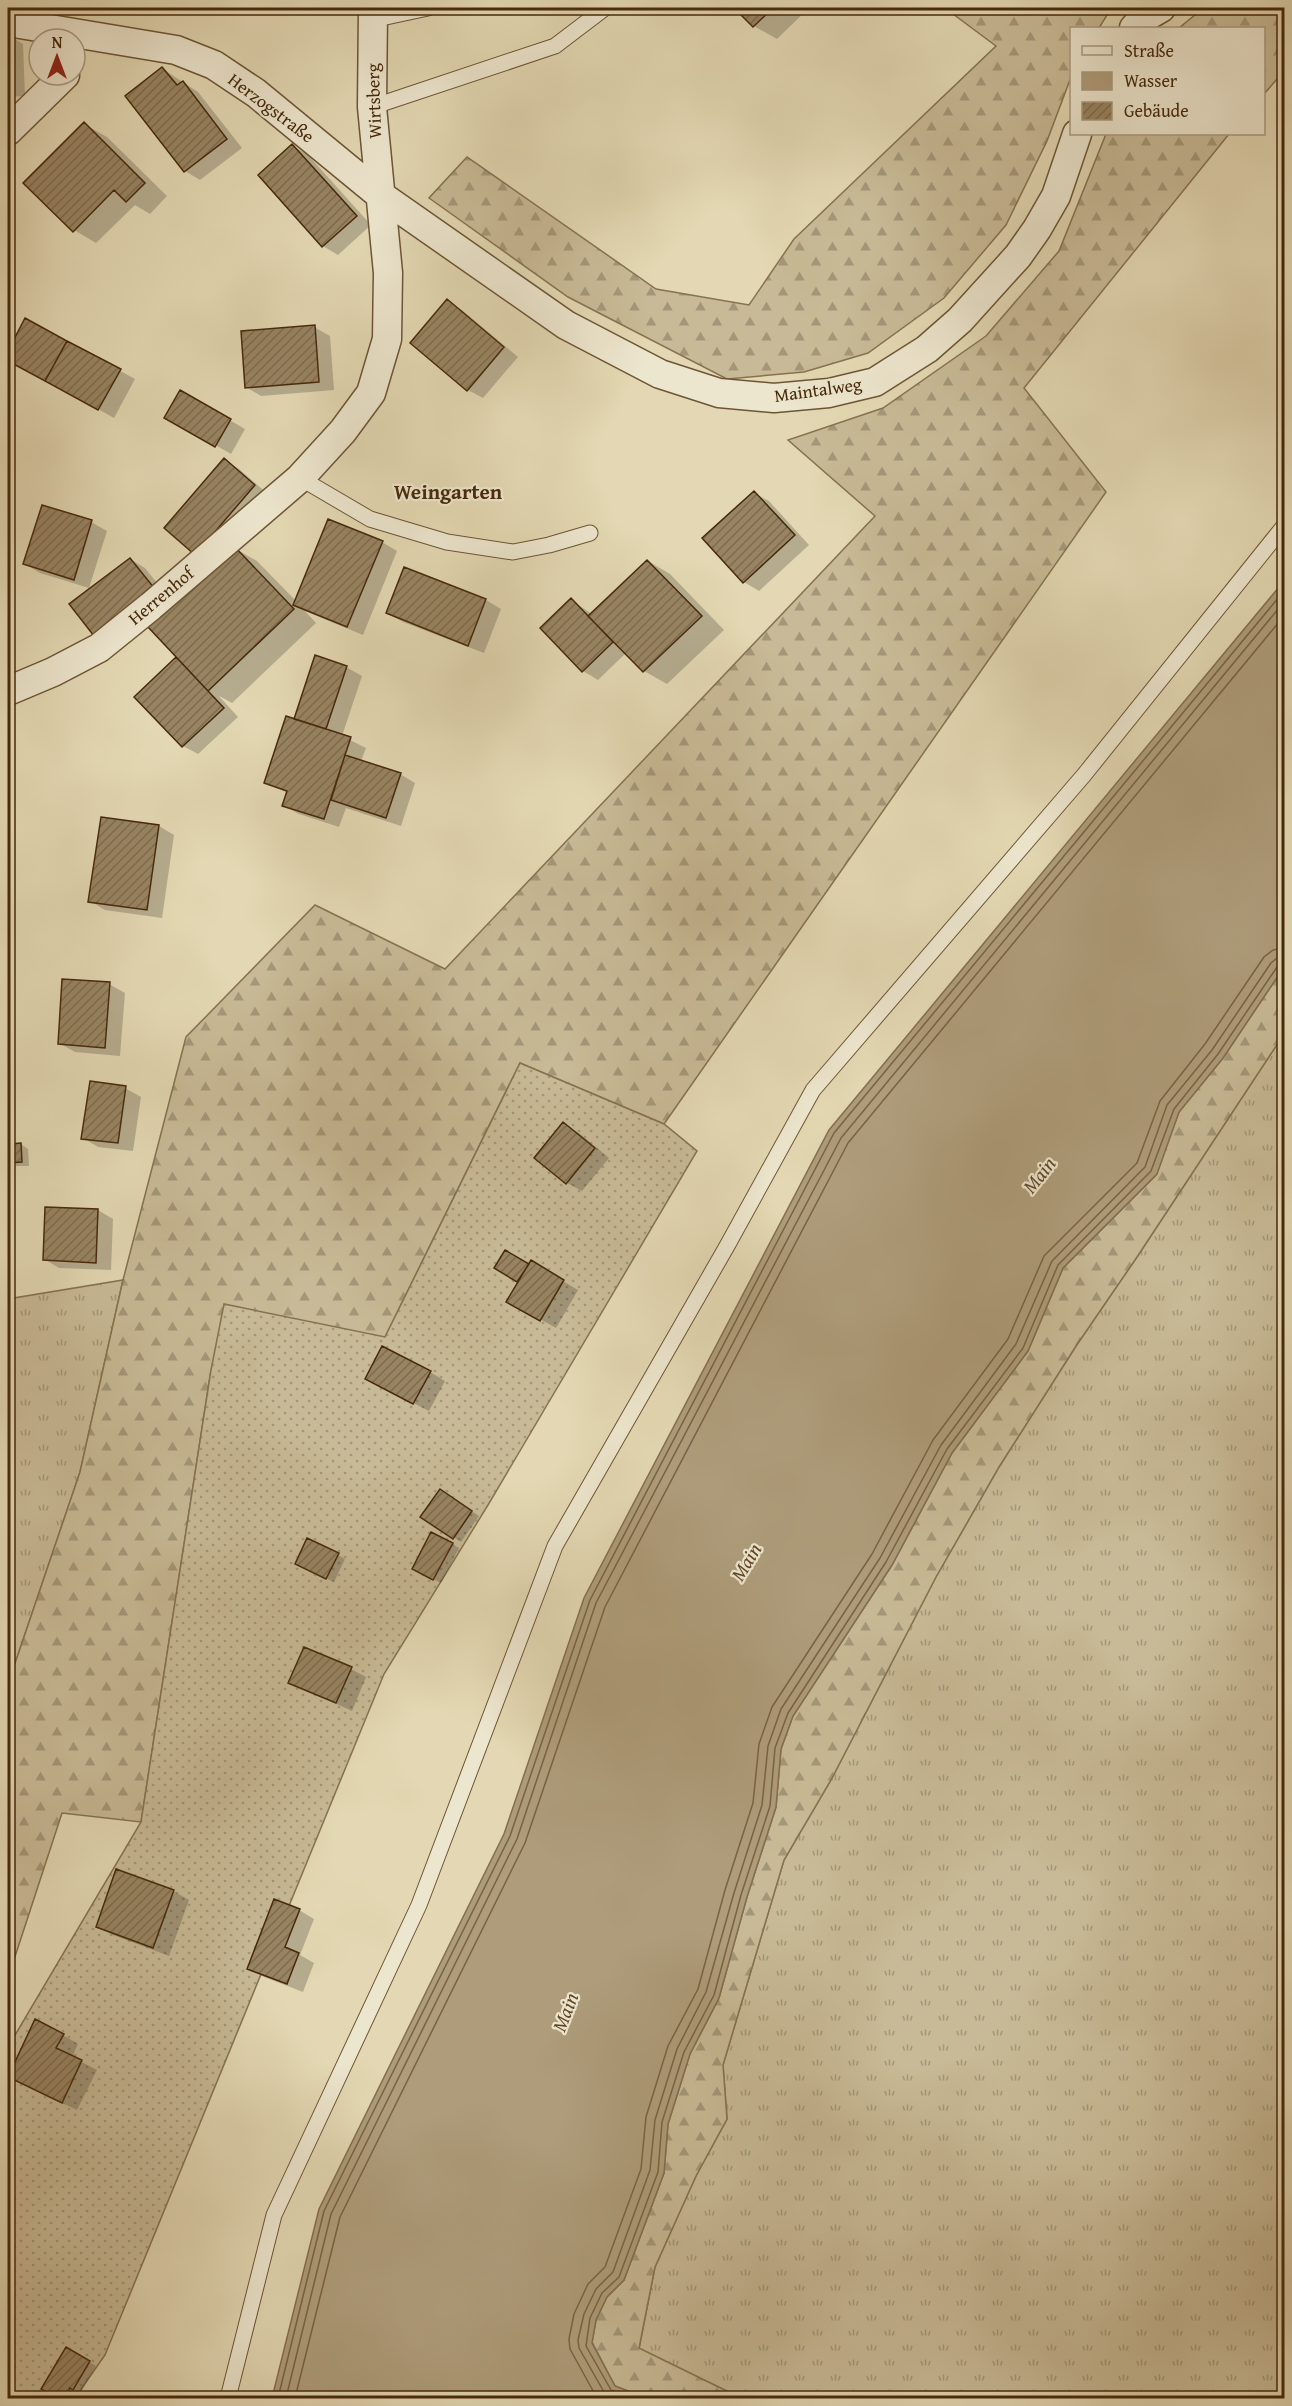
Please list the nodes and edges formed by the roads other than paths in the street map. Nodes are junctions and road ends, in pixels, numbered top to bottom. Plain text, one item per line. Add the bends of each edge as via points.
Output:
1 (428, 8) edge
2 (605, 8) edge
3 (1161, 8) edge
4 (373, 14) edge
5 (8, 22) edge
6 (1135, 27) edge
7 (94, 36) junction
8 (87, 46) edge
9 (53, 87) edge
10 (372, 107) junction
11 (8, 131) edge
12 (1077, 135) edge
13 (380, 195) junction
14 (300, 478) junction
15 (1284, 526) edge
16 (590, 534) dead end
17 (8, 691) edge
18 (228, 2398) edge

1 - 4 lane
2 - 10 lane via 555,46
3 - 6 street
4 - 10 street, Wirtsberg
5 - 7 street, Herzogstraße
7 - 8 street
7 - 13 street, Herzogstraße via 176,50 214,65 256,93
9 - 11 street
10 - 13 street, Wirtsberg
12 - 13 street, Maintalweg via 1056,196 1031,238 960,320 927,349 875,382 829,393 774,398 719,393 660,374 566,325
13 - 14 street, Herrenhof via 388,273 387,339 371,393
14 - 16 lane via 370,519 447,542 513,552
14 - 17 street, Herrenhof via 99,648
15 - 18 lane via 1084,775 813,1090 555,1546 419,1905 274,2215

